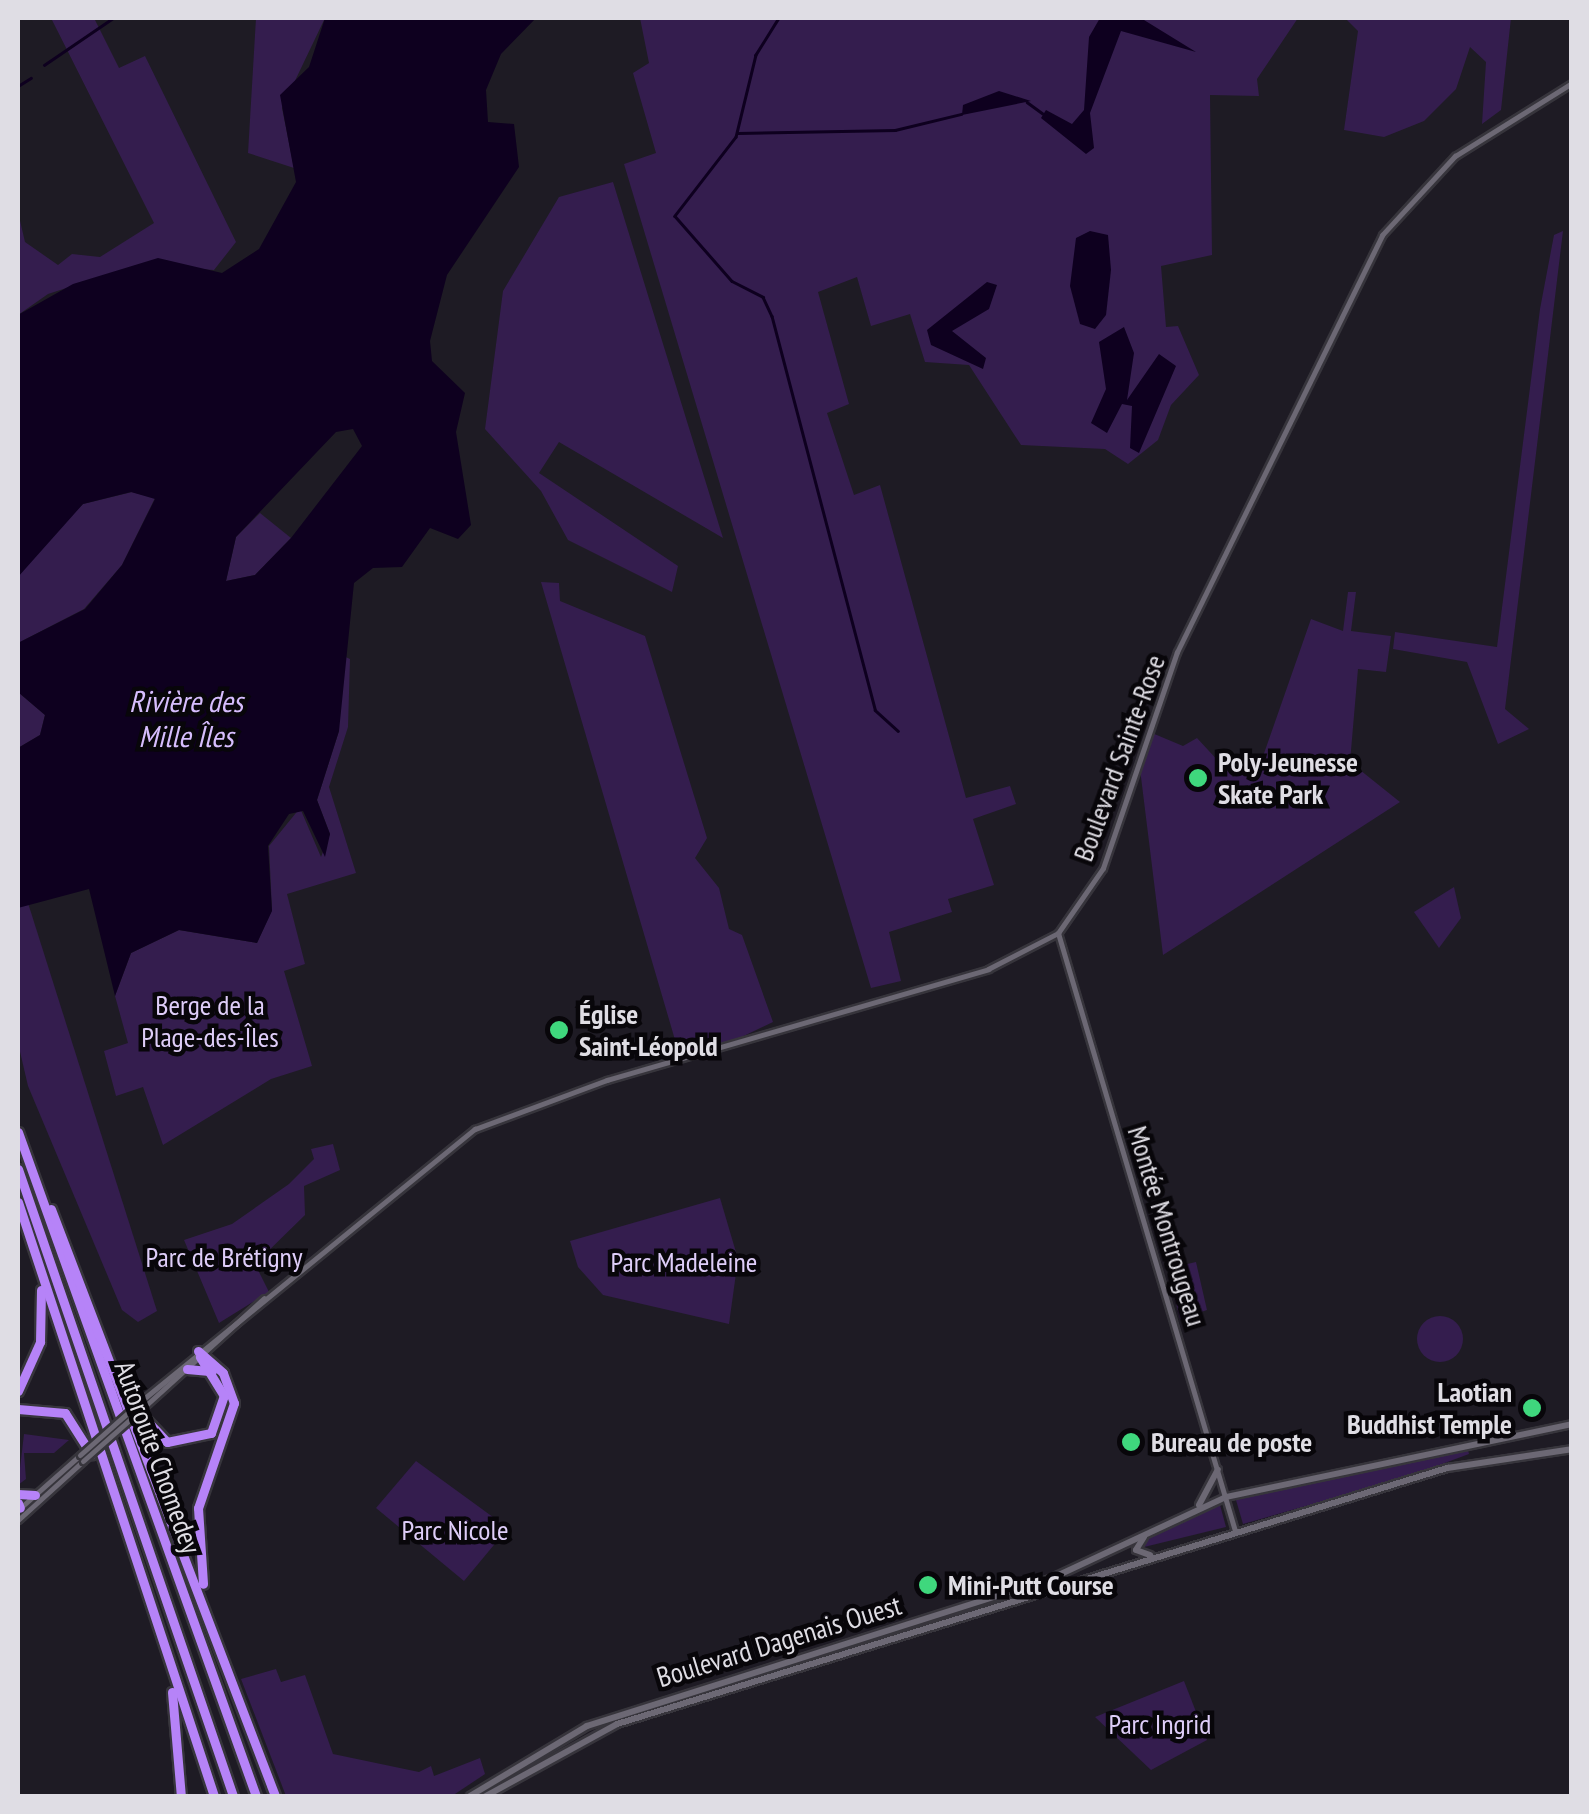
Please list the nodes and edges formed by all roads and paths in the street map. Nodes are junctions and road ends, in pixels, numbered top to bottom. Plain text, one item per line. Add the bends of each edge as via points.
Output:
1 (1572, 82) edge
2 (1058, 932) junction
3 (18, 1132) edge
4 (23, 1148) junction
5 (18, 1169) edge
6 (18, 1202) edge
7 (39, 1272) junction
8 (202, 1354) junction
9 (188, 1369) junction
10 (212, 1370) junction
11 (122, 1387) junction
12 (18, 1391) edge
13 (143, 1404) junction
14 (18, 1409) edge
15 (1572, 1424) edge
16 (1572, 1449) edge
17 (82, 1458) junction
18 (1218, 1470) junction
19 (105, 1483) junction
20 (18, 1494) edge
21 (35, 1495) junction
22 (1226, 1497) junction
23 (1195, 1510) junction
24 (19, 1511) edge
25 (1152, 1530) junction
26 (1235, 1531) junction
27 (1156, 1555) junction
28 (206, 1601) junction
29 (161, 1645) junction
30 (181, 1796) edge
31 (214, 1796) edge
32 (234, 1796) edge
33 (256, 1796) edge
34 (278, 1796) edge
35 (470, 1796) edge
36 (486, 1796) edge

1 - 2 street, Boulevard Sainte-Rose via 1456,156 1382,235 1178,652 1103,868
2 - 8 street, Boulevard Sainte-Rose via 988,969 494,1120 434,1155
2 - 18 street, Montée Montrougeau
3 - 4 highway, Autoroute Chomedey
4 - 11 highway
4 - 33 highway, Autoroute Chomedey
5 - 32 highway, Autoroute Chomedey
6 - 7 highway
7 - 12 highway via 42,1336
7 - 19 highway
8 - 9 street, Boulevard Sainte-Rose
8 - 10 highway
8 - 13 street, Boulevard Sainte-Rose
8 - 28 highway via 234,1408 198,1508
9 - 10 highway
9 - 13 street, Boulevard Sainte-Rose
10 - 11 highway via 224,1412 193,1444 156,1436
11 - 28 highway
13 - 17 street, Boulevard Sainte-Rose, bridge
14 - 19 highway via 44,1406 69,1416
15 - 22 main road, Boulevard Dagenais Ouest
16 - 26 main road, Boulevard Dagenais Ouest via 1466,1463
17 - 21 street, Boulevard Sainte-Rose
17 - 24 street, Boulevard Sainte-Rose
18 - 22 street, Montée Montrougeau
18 - 23 main road
19 - 29 highway
20 - 21 highway
21 - 24 street, Boulevard Sainte-Rose
22 - 23 main road, Boulevard Dagenais Ouest
22 - 26 street, Montée Montrougeau
23 - 25 main road, Boulevard Dagenais Ouest
25 - 27 main road via 1136,1550
25 - 35 main road, Boulevard Dagenais Ouest via 1052,1579 605,1719
26 - 27 main road, Boulevard Dagenais Ouest
27 - 36 main road, Boulevard Dagenais Ouest via 608,1727
28 - 34 highway
29 - 30 highway via 182,1742
29 - 31 highway

